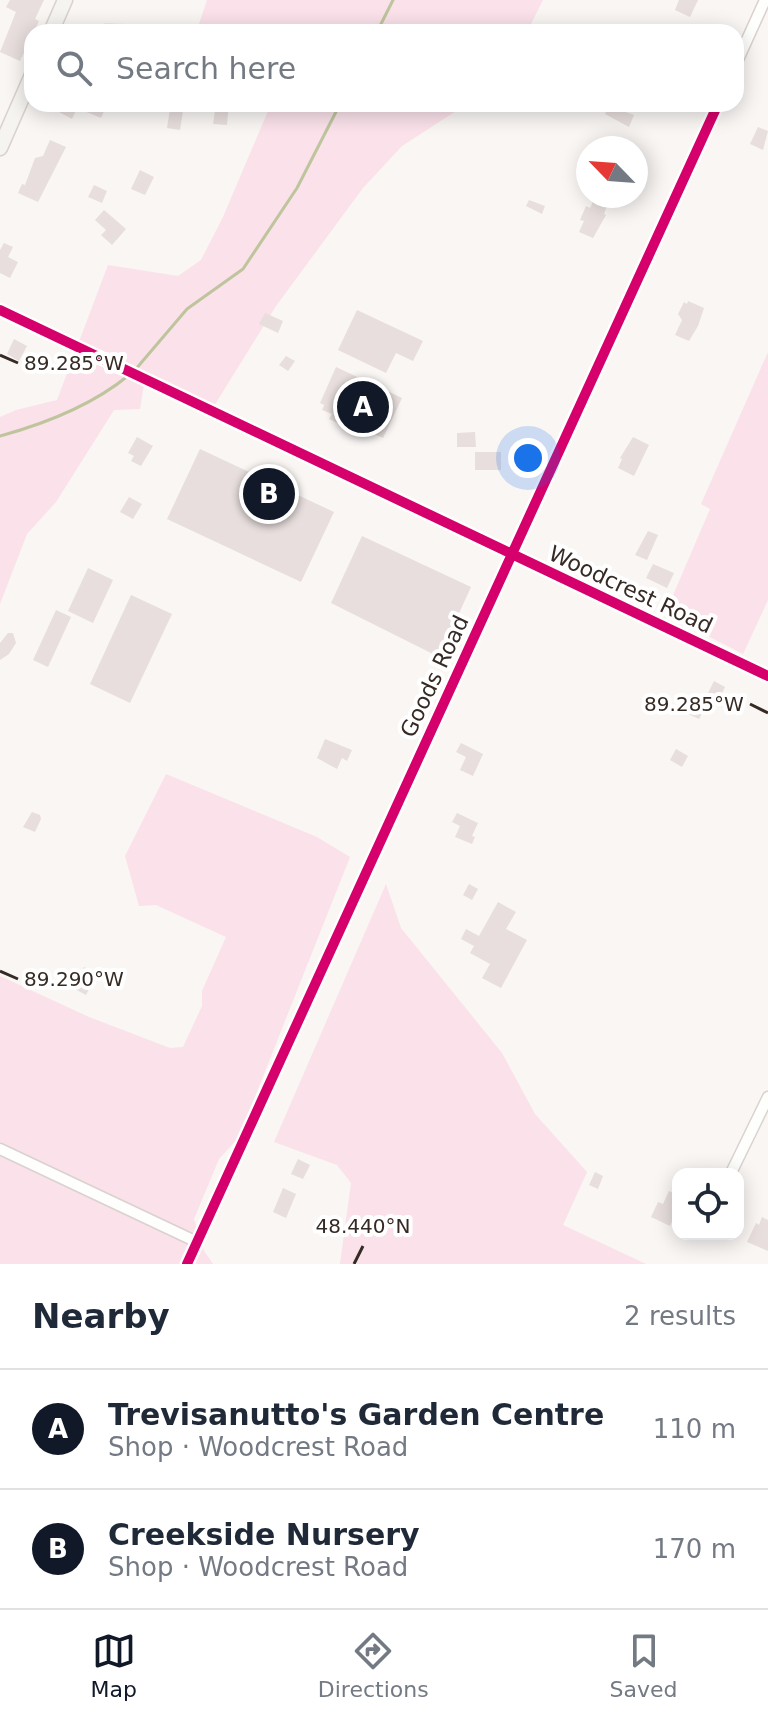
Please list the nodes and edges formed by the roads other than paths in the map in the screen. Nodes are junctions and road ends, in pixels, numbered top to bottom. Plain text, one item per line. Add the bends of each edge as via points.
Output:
1 (65, 0) edge
2 (765, 0) edge
3 (54, 24) edge
4 (744, 46) edge
5 (24, 93) edge
6 (714, 112) edge
7 (0, 148) edge
8 (0, 310) edge
9 (511, 555) junction
10 (768, 676) edge
11 (768, 1097) edge
12 (0, 1149) edge
13 (733, 1168) edge
14 (197, 1242) junction
15 (187, 1264) edge

1 - 3 main road
2 - 4 street
5 - 7 main road
6 - 9 street, Goods Road
8 - 9 street, Woodcrest Road
9 - 10 street, Woodcrest Road
9 - 14 street, Goods Road
11 - 13 street
12 - 14 street
14 - 15 street, Goods Road

